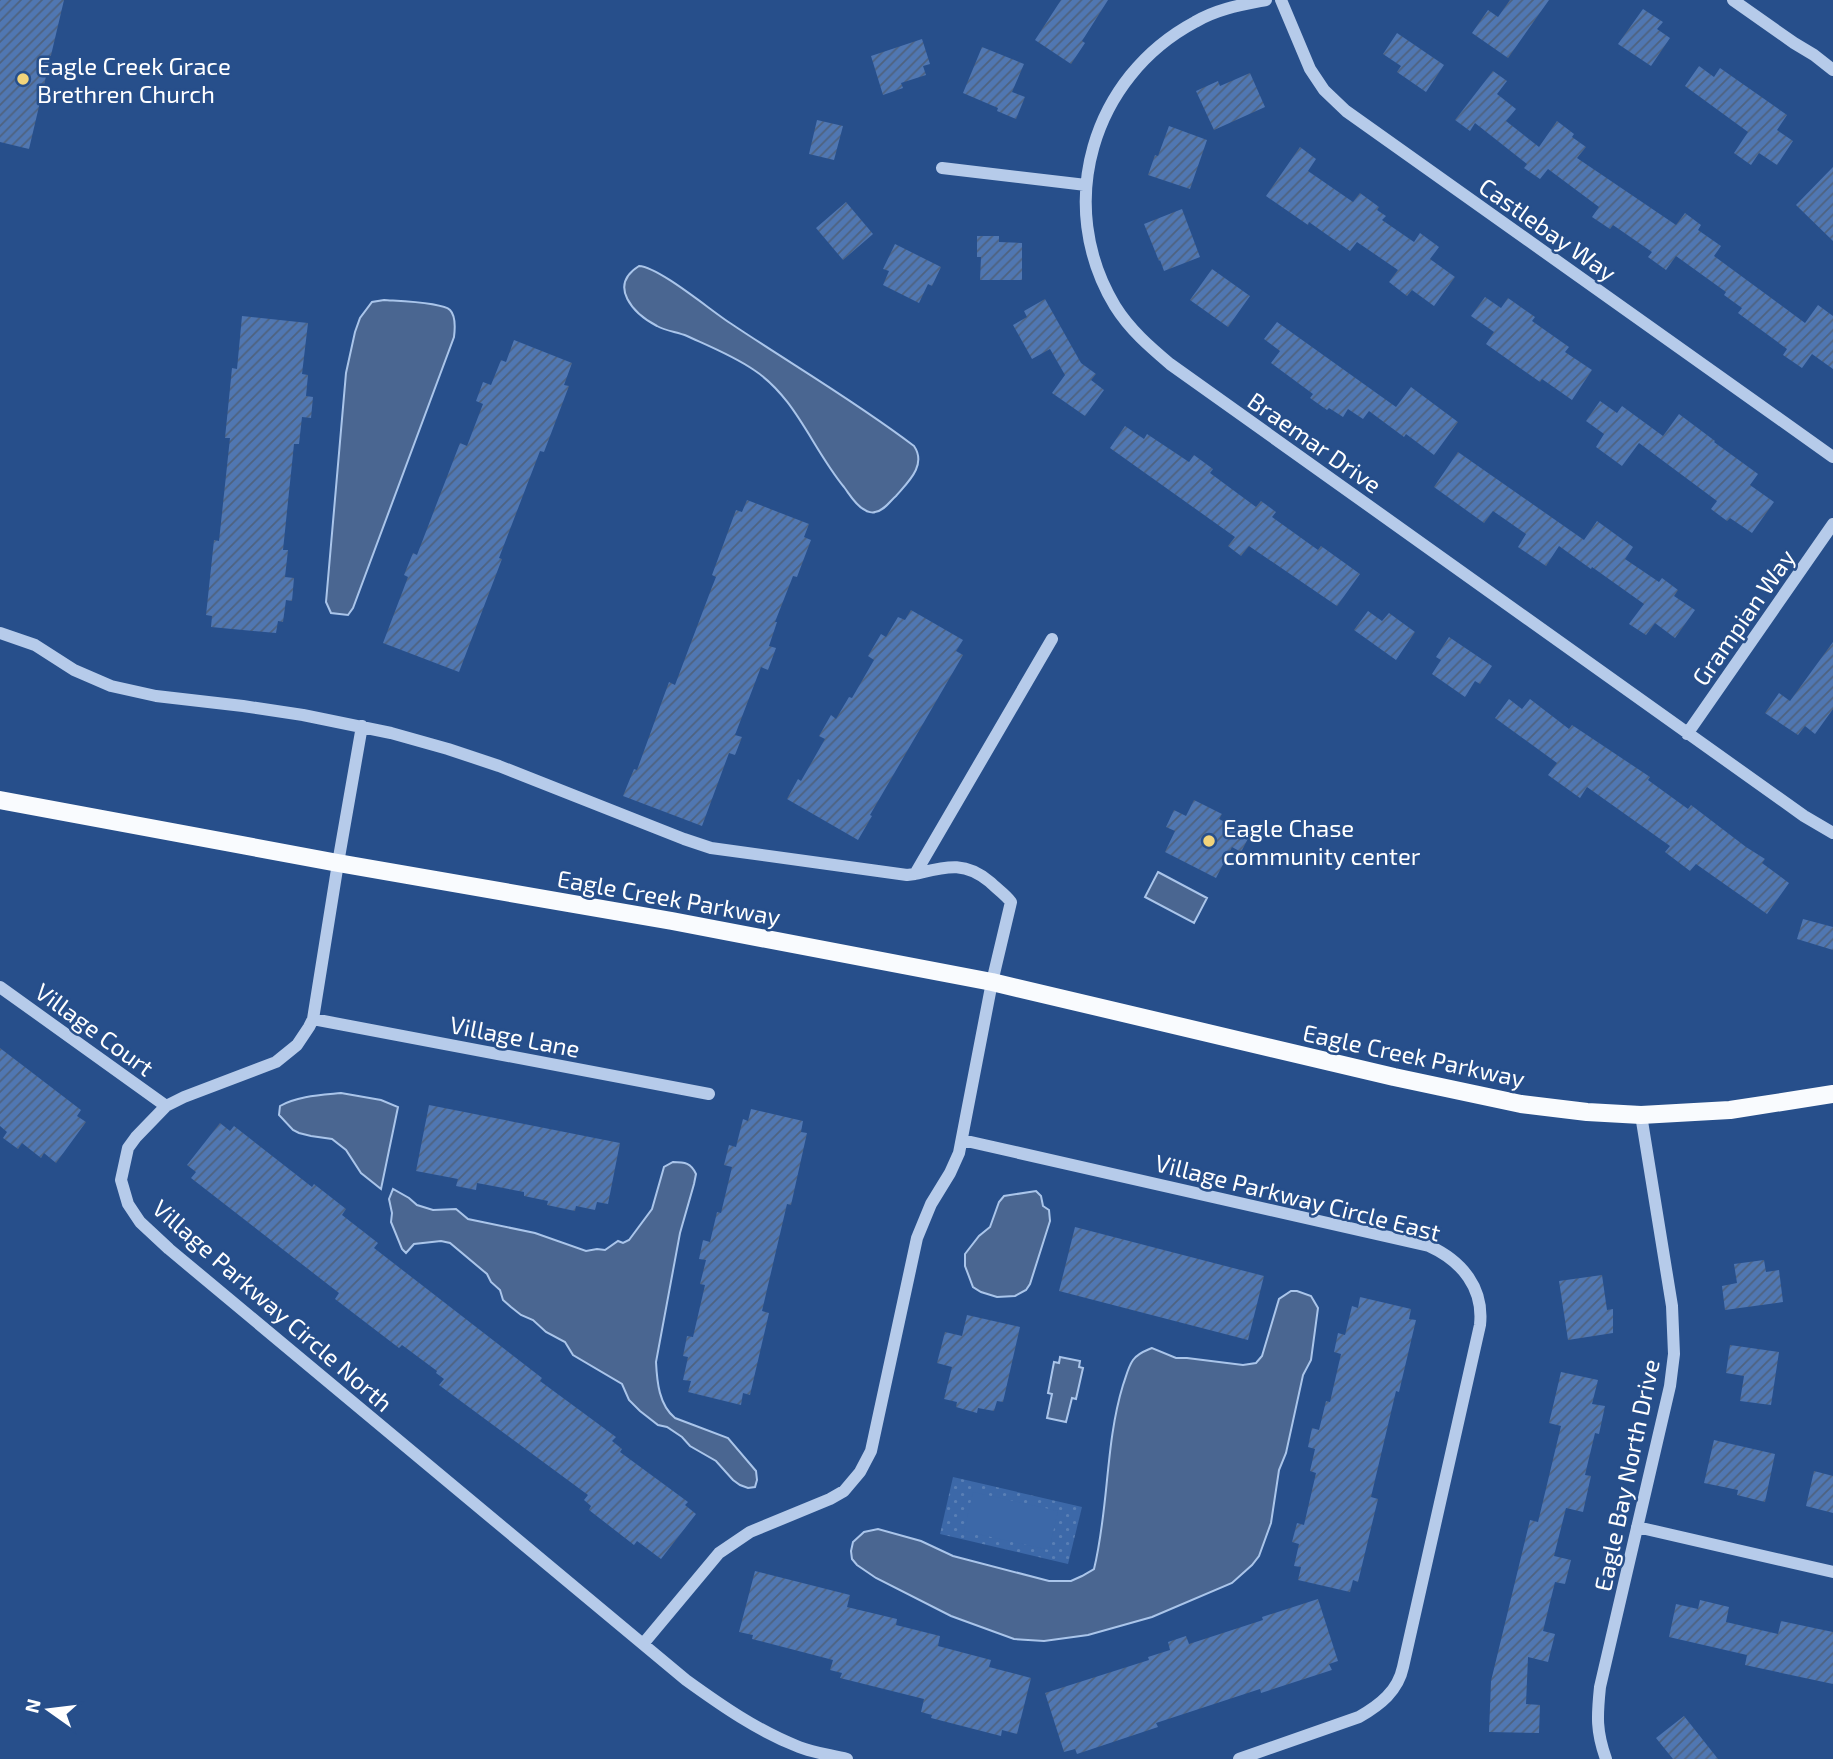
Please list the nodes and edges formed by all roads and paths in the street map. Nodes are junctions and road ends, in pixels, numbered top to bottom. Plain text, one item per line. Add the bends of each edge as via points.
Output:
1 (1266, 0) edge
2 (1281, 0) edge
3 (1734, 0) edge
4 (1833, 70) edge
5 (942, 168) dead end
6 (1086, 185) junction
7 (1833, 457) edge
8 (1833, 524) edge
9 (0, 633) edge
10 (1052, 639) dead end
11 (362, 726) junction
12 (1688, 734) junction
13 (0, 800) edge
14 (1833, 833) edge
15 (338, 863) junction
16 (915, 874) junction
17 (992, 982) junction
18 (0, 987) edge
19 (313, 1019) junction
20 (709, 1094) dead end
21 (1833, 1094) edge
22 (166, 1106) junction
23 (1641, 1115) junction
24 (962, 1140) junction
25 (1637, 1527) junction
26 (1833, 1572) edge
27 (643, 1644) junction
28 (847, 1759) edge
29 (1239, 1759) edge
30 (1606, 1759) edge

1 - 6 street, Braemar Drive via 1195,22 1148,54 1108,109 1094,140
2 - 7 street, Castlebay Way via 1310,69 1346,111
3 - 4 street
5 - 6 street
6 - 12 street, Braemar Drive via 1088,231 1096,265 1115,306 1144,342
8 - 12 street, Grampian Way
9 - 11 street via 124,689
10 - 16 street
11 - 15 street
11 - 16 street via 499,766 700,845
12 - 14 street, Braemar Drive
13 - 15 main road, Eagle Creek Parkway
15 - 17 main road, Eagle Creek Parkway
15 - 19 street, Village Parkway Circle North
16 - 17 street via 950,866 970,869 1011,902
17 - 23 main road, Eagle Creek Parkway via 1485,1098
17 - 24 street
18 - 22 street, Village Court
19 - 20 street, Village Lane
19 - 22 street, Village Parkway Circle North via 297,1045 276,1062
21 - 23 main road, Eagle Creek Parkway via 1730,1110
22 - 27 street, Village Parkway Circle North via 130,1144 122,1171 125,1195 140,1222
23 - 25 street, Eagle Bay North Drive via 1675,1338 1670,1386
24 - 27 street via 953,1168 916,1238 873,1443 860,1472 844,1491 750,1532 719,1553
24 - 29 street, Village Parkway Circle East via 1429,1246 1449,1256 1466,1273 1482,1314 1404,1667 1394,1689 1367,1712
25 - 26 street
25 - 30 street, Eagle Bay North Drive via 1600,1687 1597,1721
27 - 28 street, Village Parkway Circle North via 722,1706 762,1729 802,1748

